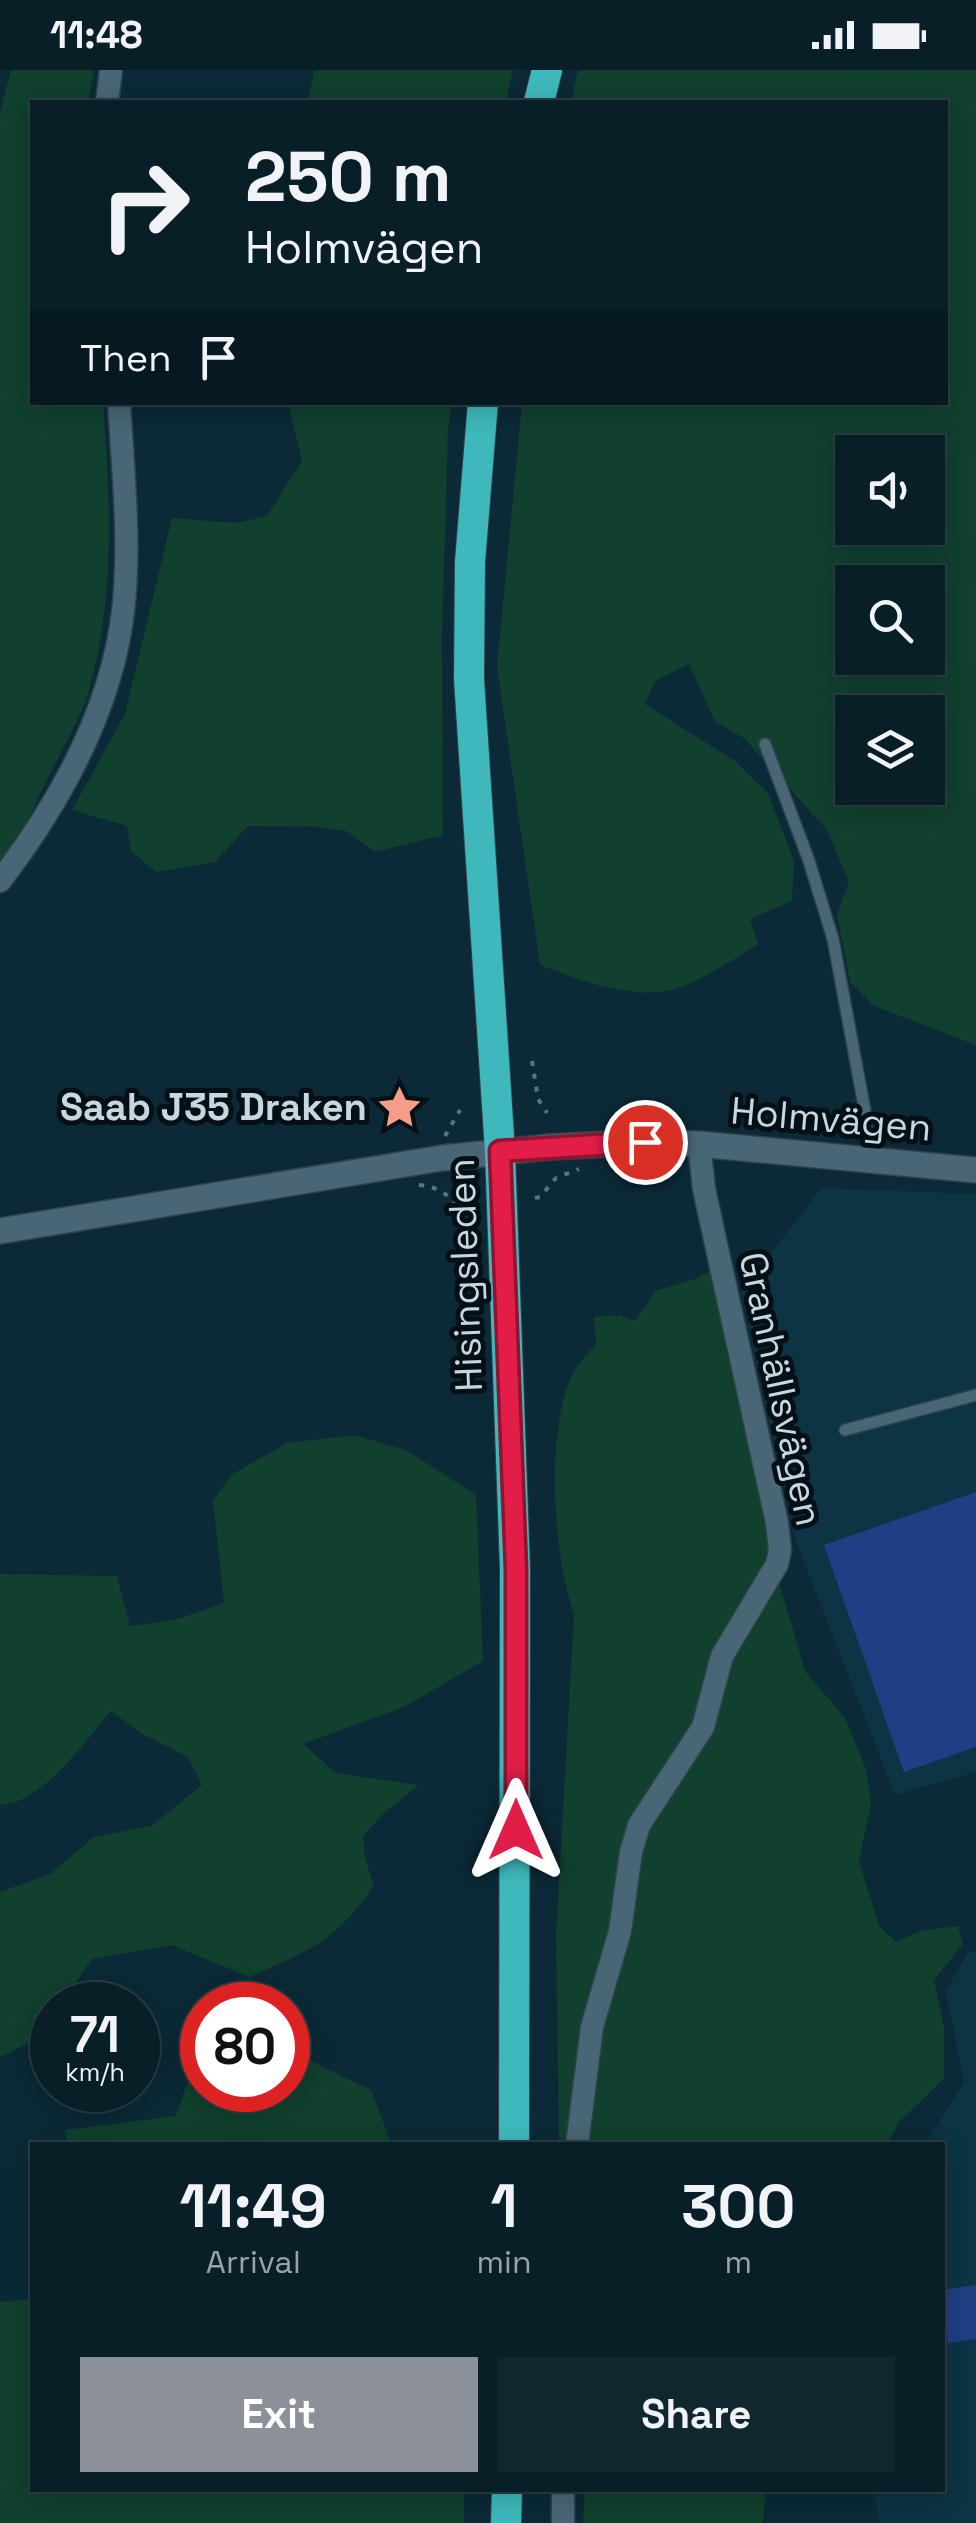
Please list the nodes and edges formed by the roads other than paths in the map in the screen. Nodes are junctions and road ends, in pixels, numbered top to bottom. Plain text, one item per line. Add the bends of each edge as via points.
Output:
1 (111, 70) edge
2 (547, 70) edge
3 (107, 100) edge
4 (540, 100) edge
5 (119, 405) edge
6 (483, 405) edge
7 (765, 744) dead end
8 (0, 881) edge
9 (699, 1144) junction
10 (500, 1151) junction
11 (868, 1160) junction
12 (976, 1170) edge
13 (0, 1231) edge
14 (976, 1394) edge
15 (845, 1430) dead end
16 (514, 2142) edge
17 (576, 2142) edge
18 (507, 2492) edge
19 (564, 2492) edge
20 (506, 2523) edge
21 (563, 2523) edge

1 - 3 street
2 - 4 highway
5 - 8 street via 124,605 108,680 57,800
6 - 10 highway, Hisingsleden via 469,680
7 - 11 lane via 833,940
9 - 10 street, Holmvägen
9 - 11 street, Holmvägen
9 - 17 street, Granhällsvägen via 780,1550 722,1656 703,1728 639,1825 620,1931 592,2027
10 - 13 street, Holmvägen
10 - 16 highway, Hisingsleden via 516,1569
11 - 12 street, Holmvägen
14 - 15 lane
18 - 20 highway
19 - 21 street

